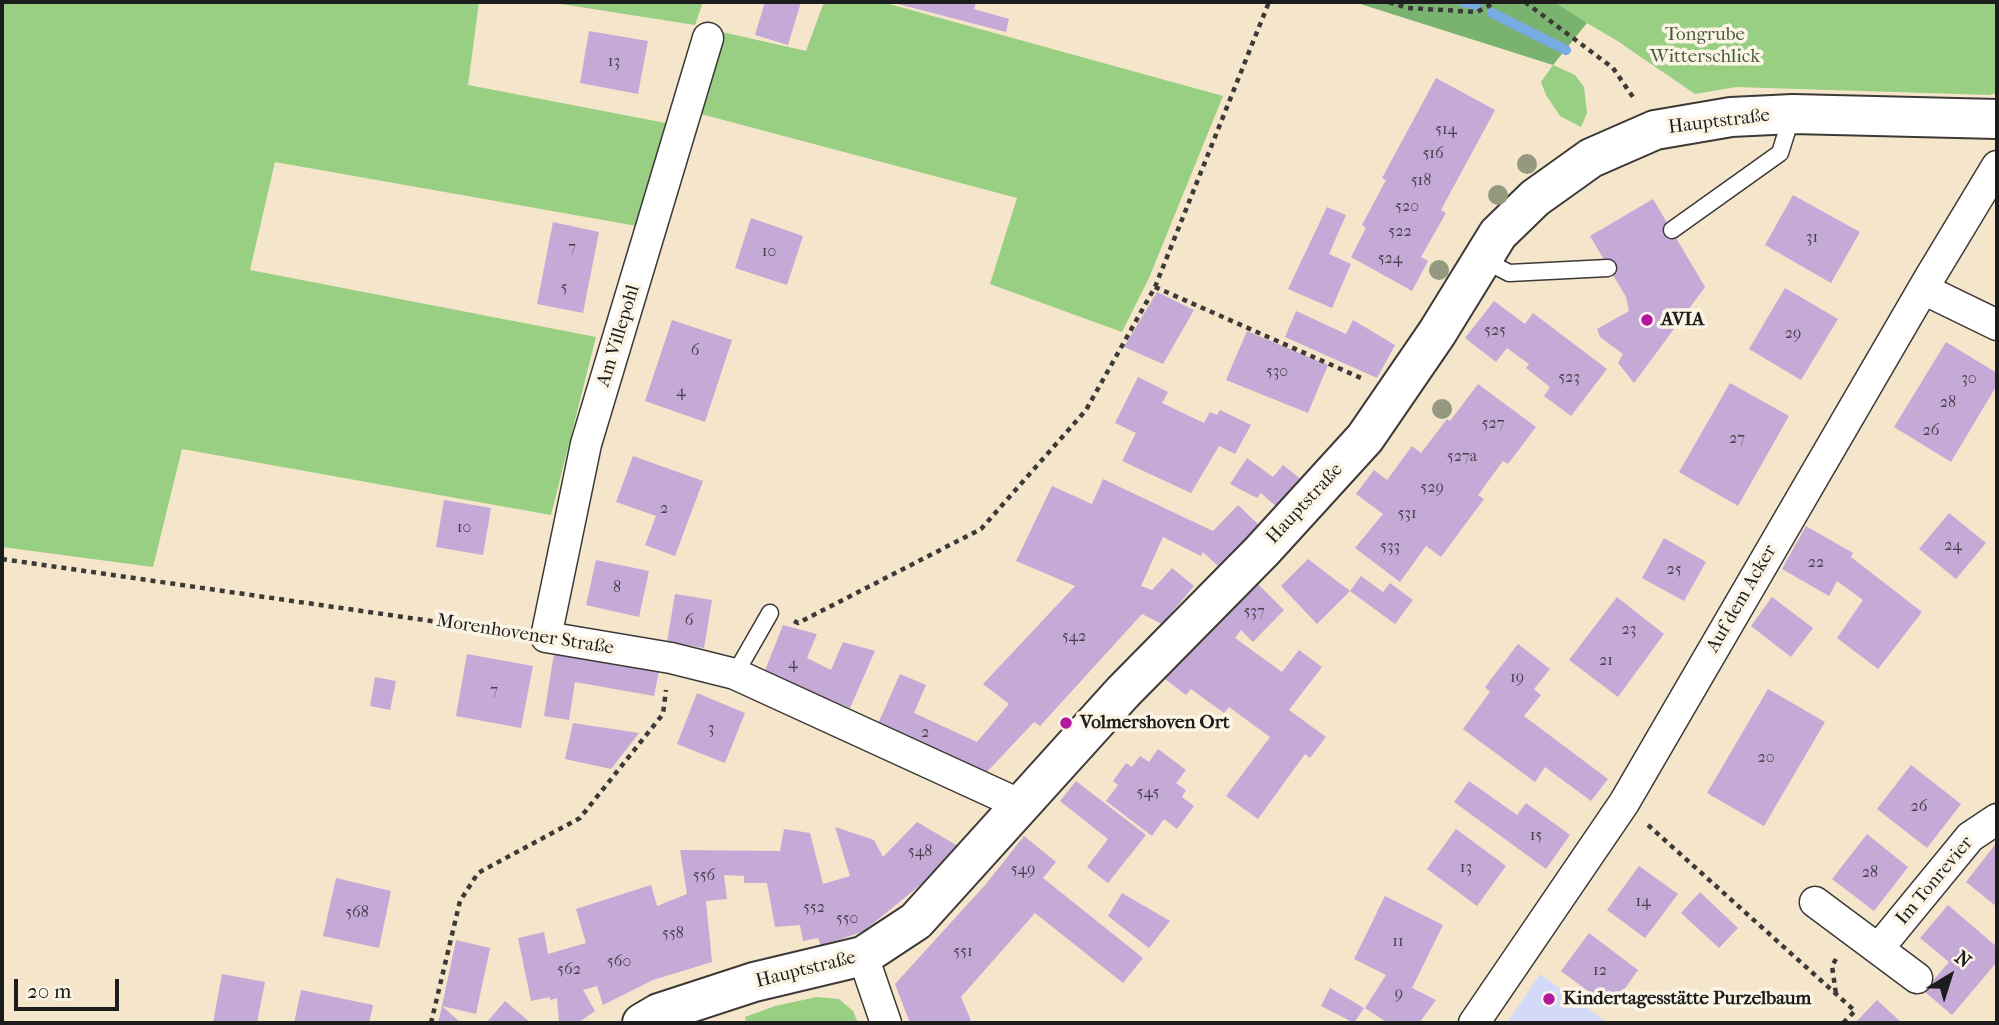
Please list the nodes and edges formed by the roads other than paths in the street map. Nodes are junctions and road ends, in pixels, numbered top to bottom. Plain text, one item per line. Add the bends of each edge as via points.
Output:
1 (708, 38) dead end
2 (1793, 114) junction
3 (1997, 119) edge
4 (1997, 166) edge
5 (1672, 230) dead end
6 (1482, 259) junction
7 (1608, 268) dead end
8 (1923, 289) junction
9 (1997, 325) edge
10 (770, 612) road end
11 (546, 637) joint
12 (735, 674) junction
13 (1021, 805) junction
14 (1997, 819) edge
15 (1815, 902) dead end
16 (1878, 949) junction
17 (863, 956) junction
18 (1917, 978) dead end
19 (642, 1023) edge
20 (886, 1023) edge
21 (1474, 1023) edge

1 - 11 street, Am Villepohl via 586,444
2 - 3 main road, Hauptstraße
2 - 5 lane via 1780,153
2 - 6 main road, Hauptstraße via 1731,117 1655,130 1591,158 1535,198 1498,234
4 - 8 street, Auf dem Acker
6 - 7 lane via 1509,273
6 - 13 main road, Hauptstraße via 1365,438
8 - 9 street
8 - 21 street, Auf dem Acker via 1624,803
10 - 12 lane
11 - 12 street, Morenhovener Straße
12 - 13 street, Morenhovener Straße
13 - 17 main road, Hauptstraße via 916,921
14 - 16 street, Im Tonrevier via 1970,837
15 - 16 street
16 - 18 street
17 - 19 main road, Hauptstraße via 754,982
17 - 20 street

